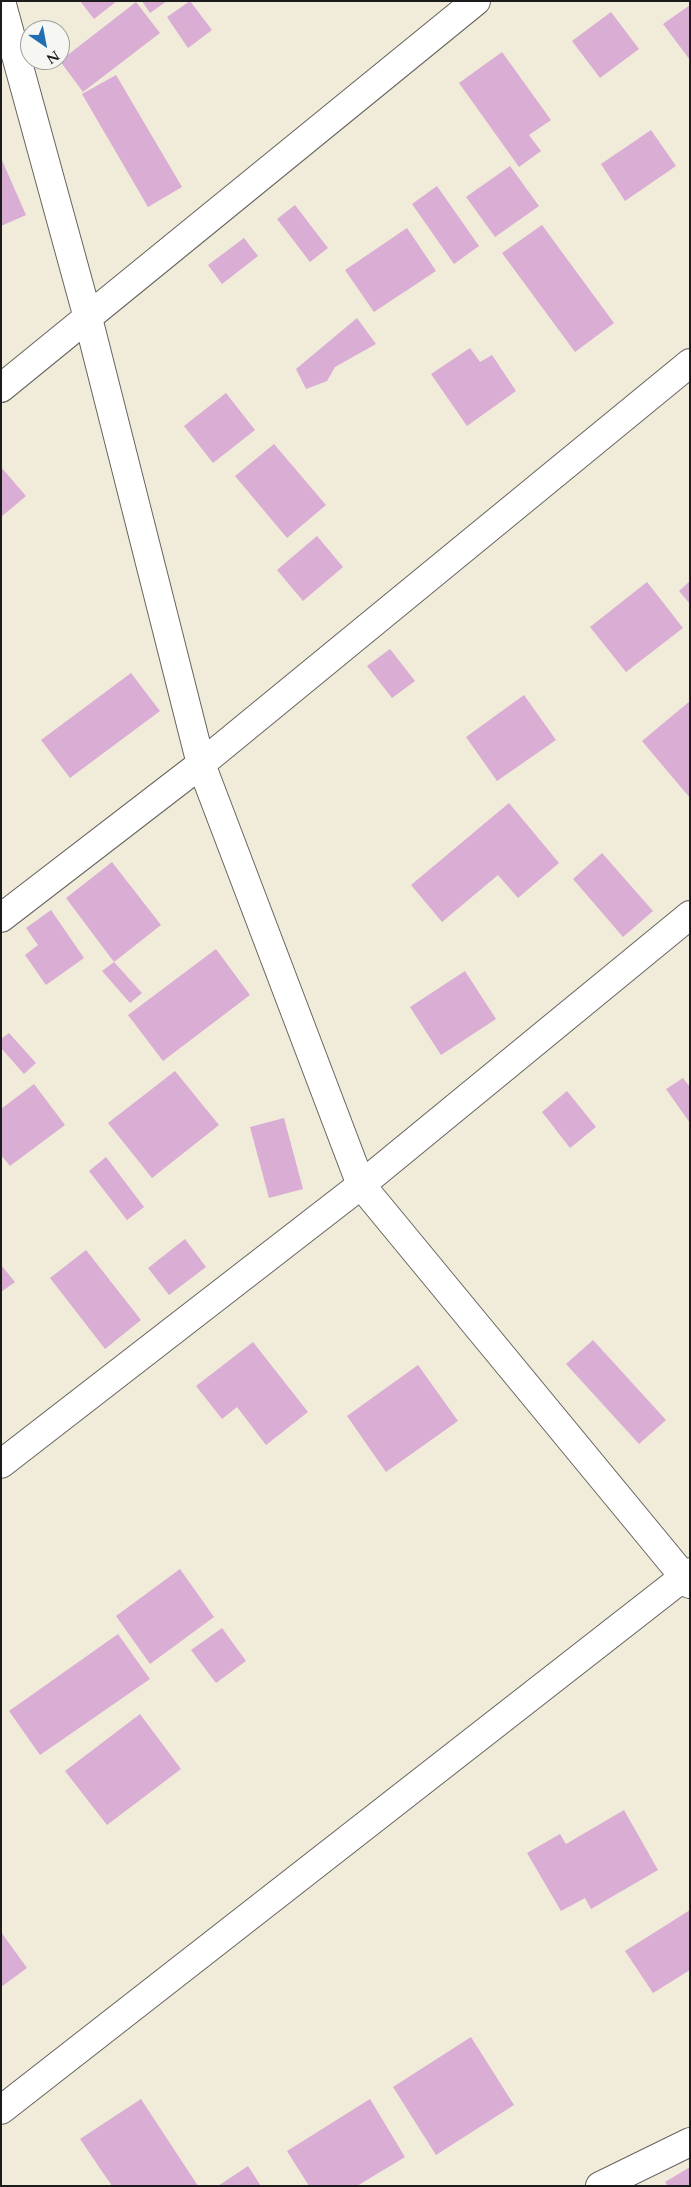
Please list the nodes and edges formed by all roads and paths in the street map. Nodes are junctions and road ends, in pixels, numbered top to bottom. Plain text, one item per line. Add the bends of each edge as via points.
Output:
1 (1, 1) edge
2 (476, 1) edge
3 (88, 318) junction
4 (690, 363) edge
5 (1, 388) edge
6 (201, 764) junction
7 (690, 915) edge
8 (1, 918) edge
9 (361, 1185) junction
10 (1, 1464) edge
11 (688, 1578) edge
12 (1, 2110) edge
13 (690, 2142) edge
14 (600, 2186) edge

1 - 3 street
2 - 3 street
3 - 5 street
3 - 6 street
4 - 6 street
6 - 8 street
6 - 9 street
7 - 9 street
9 - 10 street
9 - 11 street
11 - 12 street
13 - 14 street

